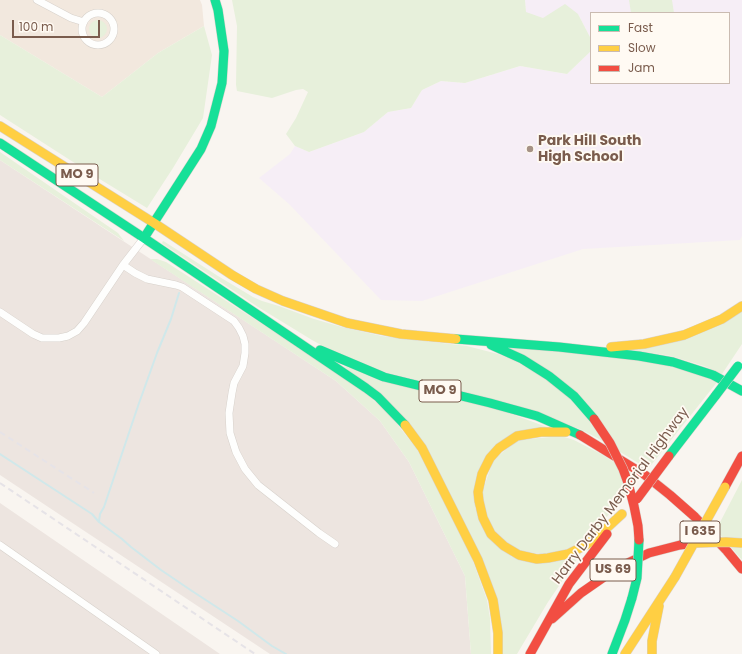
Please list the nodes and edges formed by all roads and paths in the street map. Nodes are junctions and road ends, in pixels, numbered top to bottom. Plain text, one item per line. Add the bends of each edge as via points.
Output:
1 (38, 0) edge
2 (215, 0) edge
3 (84, 22) junction
4 (0, 126) edge
5 (0, 143) edge
6 (154, 223) junction
7 (144, 238) junction
8 (123, 265) junction
9 (742, 306) edge
10 (0, 312) edge
11 (466, 340) junction
12 (297, 341) junction
13 (559, 347) junction
14 (740, 363) edge
15 (742, 391) edge
16 (584, 437) junction
17 (742, 456) edge
18 (622, 514) junction
19 (742, 543) edge
20 (335, 544) dead end
21 (0, 545) edge
22 (742, 569) edge
23 (660, 600) junction
24 (545, 625) junction
25 (156, 654) edge
26 (498, 654) edge
27 (530, 654) edge
28 (612, 654) edge
29 (625, 654) edge
30 (652, 654) edge

1 - 3 street via 71,18
2 - 6 main road via 224,51 222,83 211,126 201,149
3 - 3 street via 83,34 90,43 102,45 112,37 112,21 106,16 94,14
4 - 6 main road, MO 9
5 - 7 main road, MO 9
6 - 7 main road
6 - 11 main road, MO 9 via 232,275 282,302 347,323 402,334
7 - 8 street
7 - 12 main road, MO 9
8 - 10 street via 84,323 68,336 42,338
8 - 20 street via 147,279 182,287 239,328 245,344 245,353 234,383 229,413 230,433 236,452 258,485
9 - 13 main road via 703,327 664,340 624,346
11 - 13 main road, MO 9
11 - 28 main road, bridge via 508,352 536,367 574,396 594,419 623,469 638,526 637,578
12 - 16 main road, MO 9 via 384,377 537,416
12 - 26 main road via 378,397 418,442 484,575 493,600
13 - 15 main road, MO 9 via 674,362 713,375
14 - 18 main road, Harry Darby Memorial Highway, bridge via 637,499
16 - 18 main road via 569,432 529,433 513,438 499,448 485,466 478,492 479,505 486,526 497,540 512,551 543,559 568,554 586,545
16 - 22 main road, MO 9 via 645,475 670,495 695,517
17 - 23 main road, I 635, bridge via 676,577
18 - 24 main road, Harry Darby Memorial Highway via 569,584
19 - 24 main road, US 69, bridge via 696,543 649,554 617,568 581,593
21 - 25 street
23 - 29 main road, I 635
23 - 30 main road via 652,640
24 - 27 main road, Harry Darby Memorial Highway

